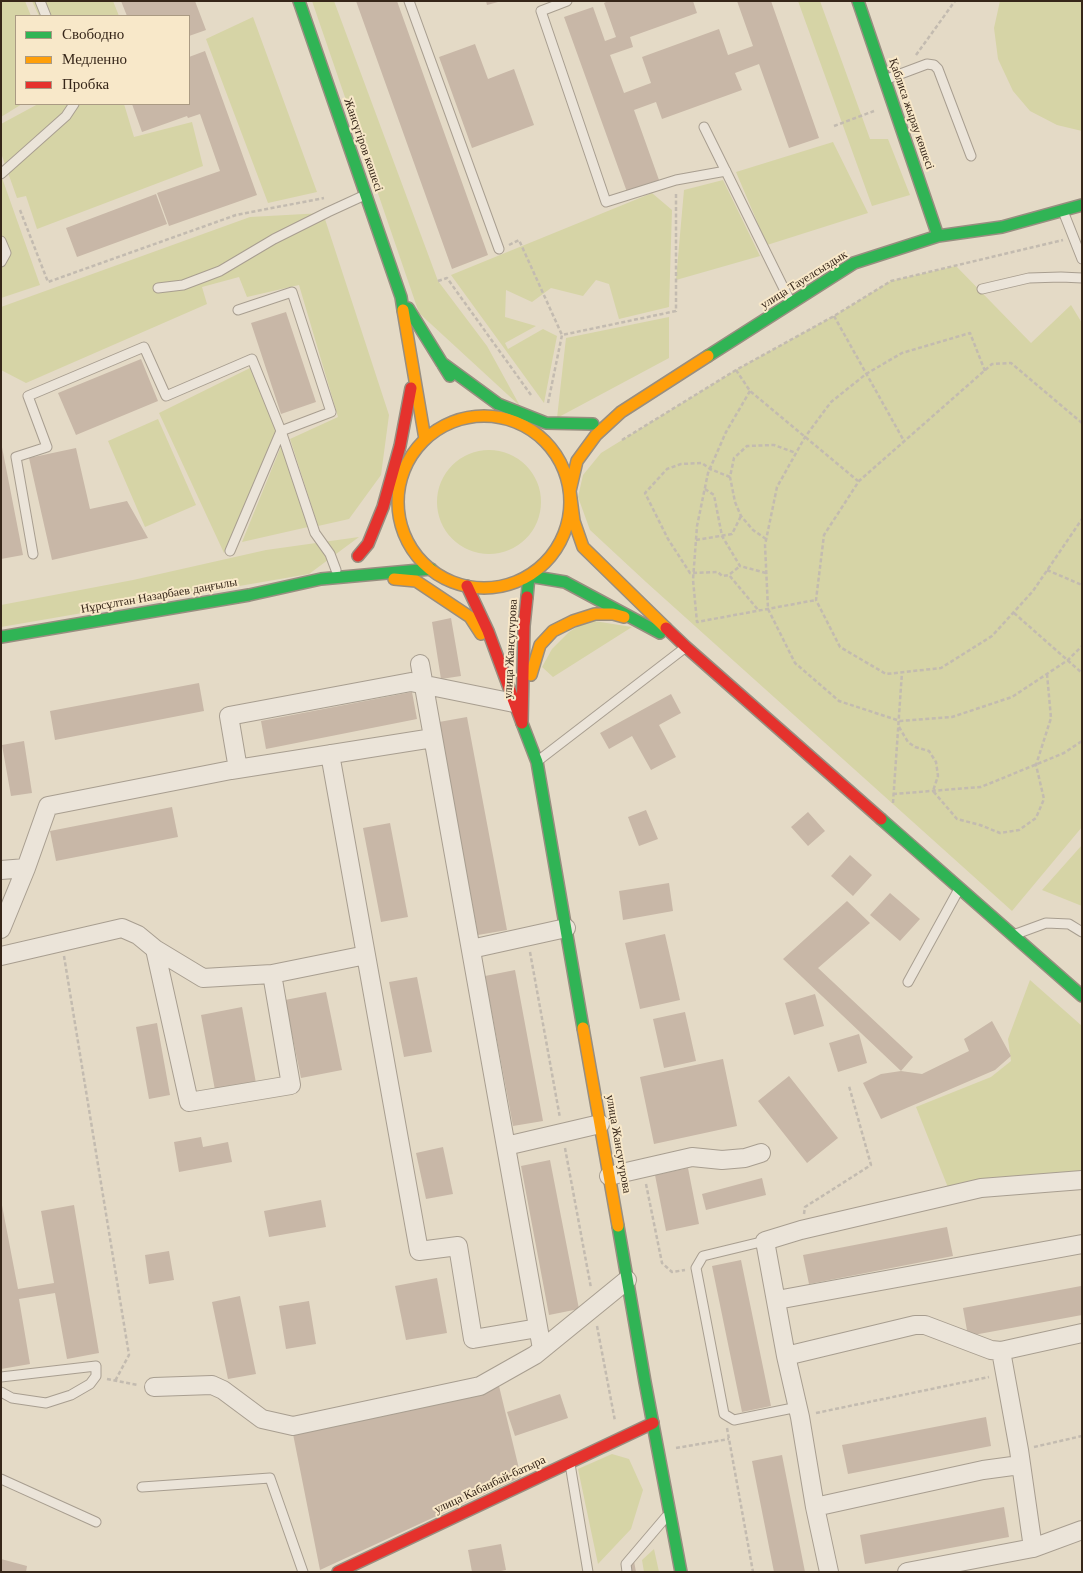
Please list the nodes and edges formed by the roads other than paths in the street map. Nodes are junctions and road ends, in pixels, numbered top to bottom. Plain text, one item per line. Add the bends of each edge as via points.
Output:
1 (40, 1) edge
2 (410, 1) edge
3 (567, 1) edge
4 (858, 1) edge
5 (301, 2) edge
6 (46, 15) edge
7 (885, 80) junction
8 (73, 105) edge
9 (704, 127) dead end
10 (971, 156) dead end
11 (726, 171) junction
12 (1, 174) edge
13 (366, 195) junction
14 (1082, 205) edge
15 (1063, 210) junction
16 (938, 236) junction
17 (1, 241) edge
18 (499, 249) road end
19 (1082, 259) edge
20 (1, 262) edge
21 (1082, 278) edge
22 (158, 288) dead end
23 (982, 289) dead end
24 (401, 297) junction
25 (791, 304) junction
26 (238, 310) dead end
27 (442, 362) junction
28 (414, 371) junction
29 (460, 391) dead end
30 (475, 403) dead end
31 (621, 412) junction
32 (491, 415) junction
33 (593, 424) junction
34 (281, 431) junction
35 (596, 435) junction
36 (425, 439) junction
37 (557, 440) junction
38 (570, 492) junction
39 (400, 517) junction
40 (230, 551) dead end
41 (33, 554) dead end
42 (595, 558) junction
43 (347, 563) junction
44 (431, 569) junction
45 (356, 575) junction
46 (529, 576) junction
47 (320, 579) junction
48 (467, 586) junction
49 (638, 621) junction
50 (1, 637) edge
51 (686, 647) junction
52 (500, 663) junction
53 (420, 664) dead end
54 (424, 684) junction
55 (518, 703) junction
56 (433, 738) junction
57 (330, 754) junction
58 (537, 762) junction
59 (238, 769) junction
60 (26, 868) junction
61 (1, 870) edge
62 (959, 888) junction
63 (566, 928) junction
64 (1, 929) edge
65 (1082, 932) edge
66 (1013, 936) junction
67 (155, 949) junction
68 (471, 949) junction
69 (1, 956) edge
70 (366, 956) junction
71 (272, 974) junction
72 (908, 982) dead end
73 (1082, 996) edge
74 (600, 1124) junction
75 (506, 1146) junction
76 (761, 1153) dead end
77 (609, 1176) junction
78 (1082, 1182) edge
79 (765, 1241) junction
80 (1082, 1244) edge
81 (627, 1280) junction
82 (777, 1300) junction
83 (538, 1328) junction
84 (1082, 1334) edge
85 (542, 1349) junction
86 (1002, 1352) junction
87 (786, 1356) junction
88 (1, 1377) edge
89 (154, 1387) road end
90 (1, 1392) edge
91 (799, 1412) junction
92 (653, 1423) junction
93 (1019, 1458) junction
94 (570, 1463) junction
95 (1, 1479) edge
96 (142, 1487) dead end
97 (815, 1507) junction
98 (669, 1513) junction
99 (96, 1522) dead end
100 (1082, 1530) edge
101 (1033, 1548) junction
102 (303, 1572) edge
103 (338, 1572) edge
104 (588, 1572) edge
105 (627, 1572) edge
106 (681, 1572) edge
107 (829, 1572) edge
108 (907, 1572) edge

1 - 6 lane
2 - 18 lane
3 - 11 lane via 542,11 606,202 676,180
4 - 7 main road, Қаблиса жырау көшесі
5 - 13 main road, Жансүгіров көшесі
7 - 10 lane via 927,64 934,65
7 - 16 main road, Қаблиса жырау көшесі
8 - 12 lane via 66,116
9 - 11 lane
11 - 25 lane
13 - 22 lane via 274,239 220,271 183,285
13 - 24 main road, Жансүгіров көшесі
14 - 15 main road, улица Тауелсыздык
15 - 16 main road, улица Тауелсыздык via 1002,227
15 - 19 lane
16 - 25 main road, улица Тауелсыздык via 854,263
17 - 20 lane via 6,253
21 - 23 lane via 1029,278
24 - 27 main road
24 - 28 main road
25 - 31 main road, улица Тауелсыздык
26 - 34 lane via 292,292 331,412
27 - 29 main road
27 - 33 main road via 498,404 521,414 546,423
28 - 36 main road
28 - 43 main road via 400,446 383,507 368,544
30 - 32 main road
31 - 33 main road, улица Тауелсыздык
31 - 35 main road, улица Тауелсыздык
32 - 36 main road via 467,417 444,425
32 - 37 main road via 513,420
33 - 37 main road, улица Тауелсыздык
34 - 40 lane
34 - 41 lane via 252,359 166,396 144,346 28,396 47,447 16,457
34 - 43 lane via 315,533 330,554
35 - 38 main road, улица Тауелсыздык via 577,461
35 - 42 main road via 576,485 576,517
36 - 39 main road via 408,462 399,489
37 - 38 main road
38 - 42 main road via 574,521 584,547
38 - 46 main road via 569,516 562,540 548,560
39 - 43 main road via 376,546
39 - 44 main road via 416,554
42 - 51 main road
43 - 47 main road
44 - 45 main road
44 - 48 main road via 448,580
45 - 47 main road
45 - 52 main road via 416,581 470,617
46 - 48 main road via 488,588
46 - 49 main road via 565,582
46 - 55 main road, улица Жансугурова
47 - 50 main road, Нұрсұлтан Назарбаев даңғылы via 249,595
48 - 52 main road, улица Жансугурова
49 - 51 main road
49 - 55 main road via 614,614 595,614 553,631 540,645
51 - 58 lane
51 - 62 main road
52 - 55 main road, улица Жансугурова
53 - 54 street
54 - 55 street
54 - 56 street
54 - 59 street via 411,682 229,716
55 - 58 main road, улица Жансугурова
56 - 57 street
56 - 68 street
57 - 59 street
57 - 70 street
58 - 63 main road, улица Жансугурова
59 - 60 street via 48,806
60 - 61 street
60 - 64 street
62 - 66 main road
62 - 72 lane
63 - 68 street
63 - 74 main road, улица Жансугурова
65 - 66 lane via 1069,924 1046,923
66 - 73 main road
67 - 69 street via 138,935 122,928
67 - 71 street via 203,978
67 - 71 street via 189,1102 291,1085
68 - 75 street
70 - 71 street
70 - 83 street via 419,1251 458,1246 473,1339
74 - 75 street
74 - 77 main road, улица Жансугурова
75 - 83 street
76 - 77 street via 722,1160 692,1157
77 - 81 main road, улица Жансугурова
78 - 79 street via 980,1188
79 - 82 street
79 - 91 lane via 703,1256 696,1268 724,1414 734,1420
80 - 82 street
81 - 85 street
81 - 92 main road, улица Жансугурова
82 - 87 street
83 - 85 street
84 - 86 street
85 - 89 street via 480,1386 293,1426 262,1419 223,1390 212,1386
86 - 87 street via 925,1325 915,1325
86 - 93 street
87 - 91 street
88 - 90 lane via 96,1366 96,1376 90,1384 71,1396 46,1403 12,1398
91 - 97 street
92 - 94 main road, улица Кабанбай-батыра
92 - 98 main road, улица Жансугурова
93 - 97 street via 983,1470
93 - 101 street
94 - 103 main road, улица Кабанбай-батыра
94 - 104 lane
95 - 99 lane
96 - 102 lane via 270,1478
97 - 107 street
98 - 105 lane via 626,1564
98 - 106 main road, улица Жансугурова
100 - 101 street
101 - 108 street

